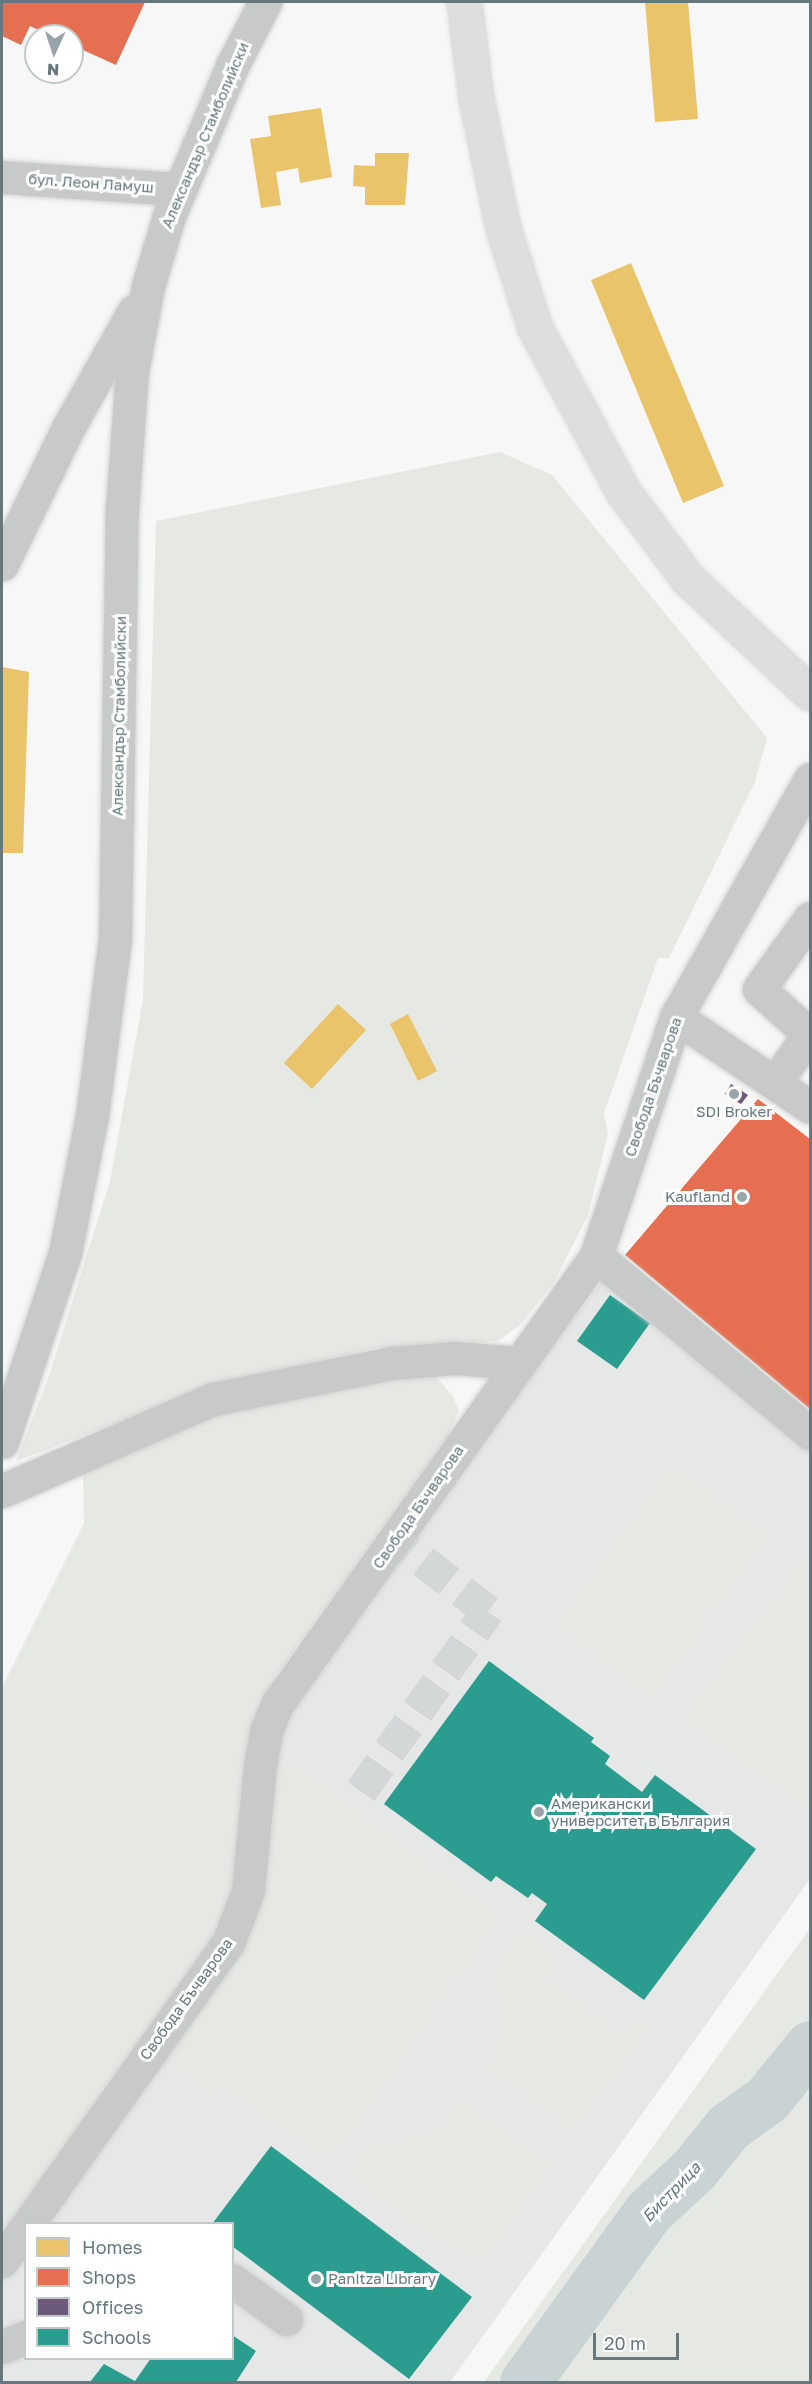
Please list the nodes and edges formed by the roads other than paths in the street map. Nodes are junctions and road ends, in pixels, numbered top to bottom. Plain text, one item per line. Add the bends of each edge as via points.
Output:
1 (265, 2) edge
2 (462, 8) edge
3 (2, 177) edge
4 (180, 189) junction
5 (148, 286) junction
6 (2, 564) edge
7 (810, 693) edge
8 (810, 779) edge
9 (810, 918) edge
10 (676, 1017) junction
11 (810, 1033) edge
12 (776, 1081) junction
13 (810, 1107) edge
14 (596, 1256) junction
15 (518, 1363) junction
16 (810, 1433) edge
17 (2, 1442) edge
18 (2, 1491) edge
19 (29, 2222) edge
20 (24, 2229) edge
21 (2, 2261) edge
22 (234, 2281) edge
23 (286, 2319) dead end
24 (24, 2338) edge
25 (2, 2347) edge

1 - 4 street, Александър Стамболийски via 232,66
2 - 7 main road via 503,228 535,328 575,408 624,493 688,579
3 - 4 street, бул. Леон Ламуш
4 - 5 street, Александър Стамболийски
5 - 6 street via 68,428
5 - 17 street, Александър Стамболийски via 132,372 122,510 115,940 92,1116 65,1253
8 - 10 street, Свобода Бъчварова
9 - 11 street via 759,988
10 - 12 street
10 - 14 street, Свобода Бъчварова
11 - 12 street
12 - 13 street
14 - 15 street, Свобода Бъчварова
14 - 16 street
15 - 18 street via 455,1358 392,1363 213,1400
15 - 19 street, Свобода Бъчварова via 278,1703 266,1731 260,1766 248,1890 229,1941
20 - 21 street, Свобода Бъчварова
22 - 23 street
24 - 25 street

